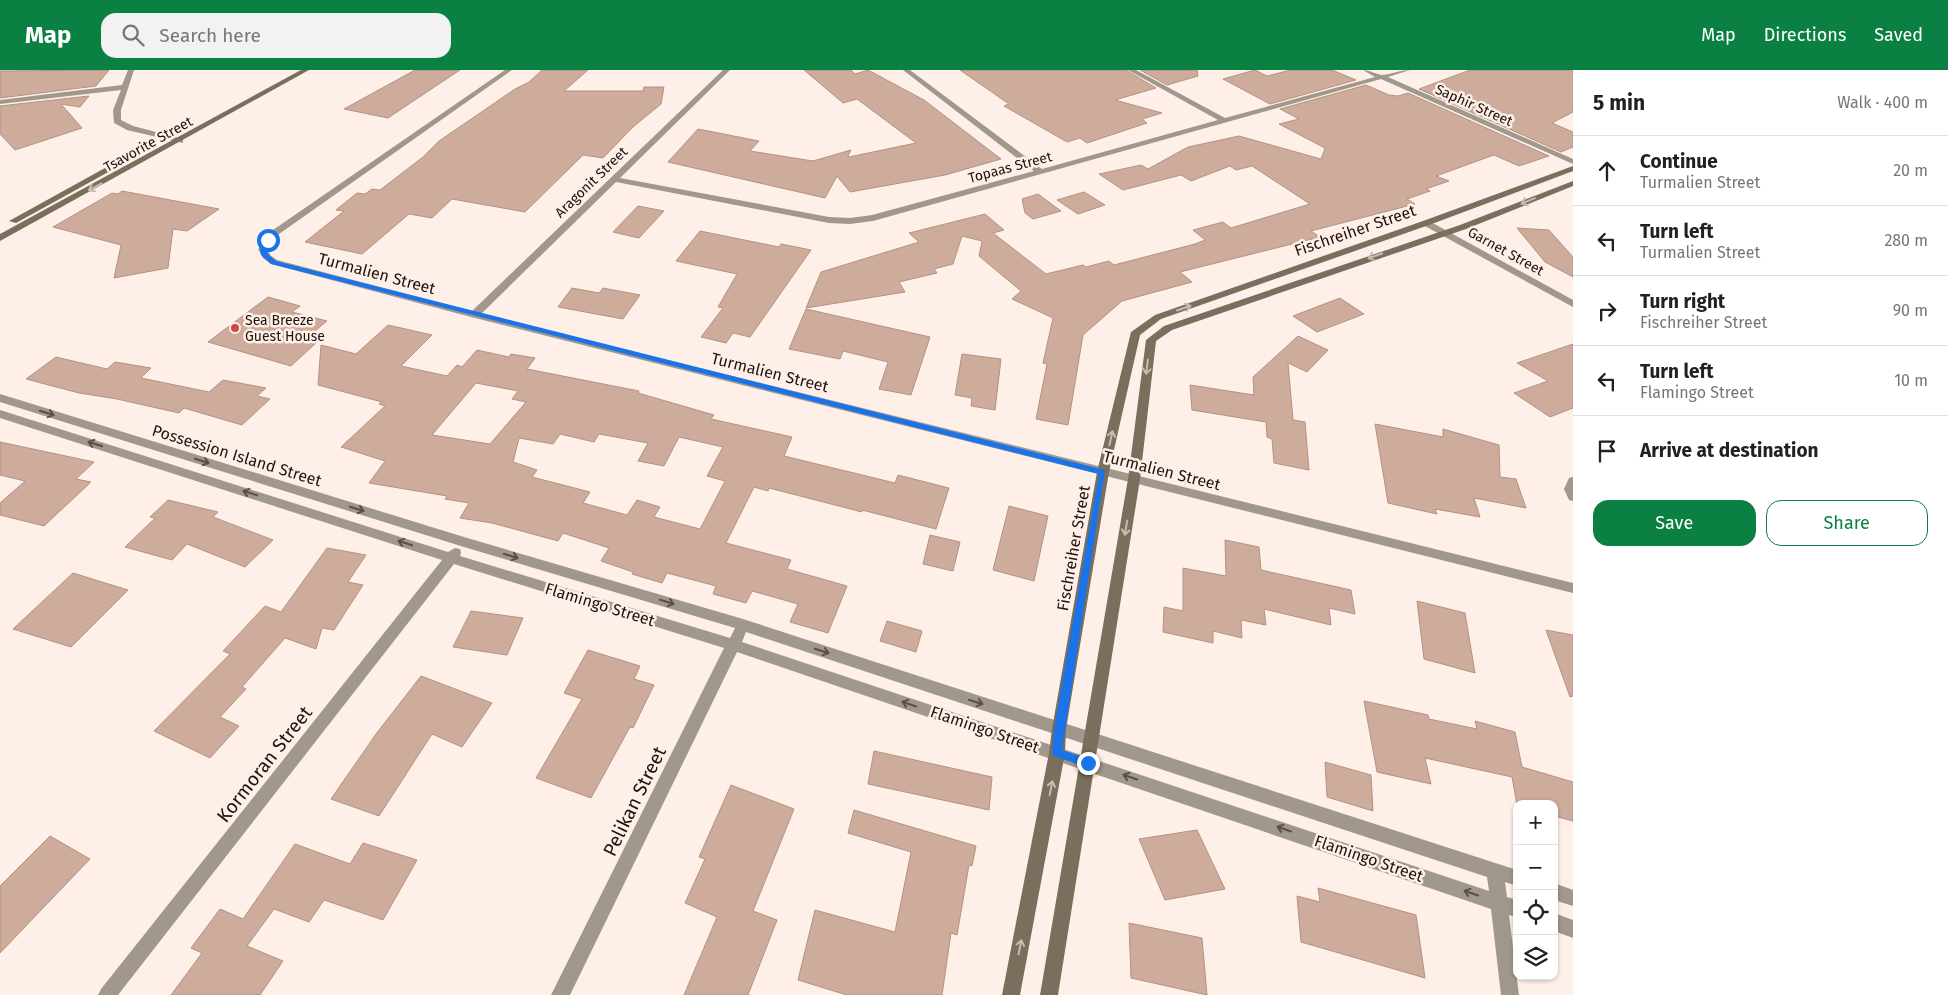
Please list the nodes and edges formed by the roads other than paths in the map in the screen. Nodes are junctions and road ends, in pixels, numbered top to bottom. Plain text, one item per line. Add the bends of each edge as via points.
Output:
1 (131, 70) edge
2 (294, 70) edge
3 (306, 70) edge
4 (509, 70) edge
5 (727, 70) edge
6 (906, 70) edge
7 (1132, 70) edge
8 (1366, 70) edge
9 (1407, 70) edge
10 (1382, 77) junction
11 (125, 87) junction
12 (0, 102) edge
13 (1222, 120) junction
14 (170, 138) junction
15 (180, 141) junction
16 (1573, 162) edge
17 (1573, 168) edge
18 (1041, 172) junction
19 (614, 178) junction
20 (1573, 183) edge
21 (1426, 223) junction
22 (0, 228) edge
23 (1444, 232) junction
24 (0, 238) edge
25 (1573, 304) edge
26 (474, 315) junction
27 (0, 398) edge
28 (0, 414) edge
29 (1103, 472) junction
30 (1134, 480) junction
31 (1573, 481) edge
32 (1573, 497) edge
33 (464, 542) junction
34 (451, 558) junction
35 (1573, 588) edge
36 (743, 625) junction
37 (733, 645) junction
38 (1059, 729) junction
39 (1091, 740) junction
40 (1057, 753) junction
41 (1088, 763) junction
42 (1495, 870) junction
43 (1513, 877) edge
44 (1558, 892) edge
45 (1573, 898) edge
46 (1498, 902) junction
47 (1513, 908) edge
48 (1558, 923) edge
49 (1573, 929) edge
50 (108, 995) edge
51 (560, 995) edge
52 (1010, 995) edge
53 (1049, 995) edge
54 (1510, 995) edge

1 - 11 street
2 - 14 street, Tsavorite Street
3 - 15 street, Tsavorite Street
4 - 26 street, Turmalien Street via 276,232 263,249 274,262
5 - 19 street, Aragonit Street
6 - 18 street
7 - 13 street
8 - 10 street, Saphir Street
9 - 10 street, Topaas Street
10 - 13 street, Topaas Street
10 - 16 street, Saphir Street
11 - 12 street
11 - 14 street via 117,110 117,121 130,128
13 - 18 street, Topaas Street
14 - 15 street
14 - 22 street, Tsavorite Street
15 -> 24 street, Tsavorite Street
17 - 21 street, Fischreiher Street
18 - 19 street, Topaas Street via 872,218 850,221 829,220
19 - 26 street, Aragonit Street
20 -> 23 street, Fischreiher Street
21 - 23 street, Garnet Street
29 -> 21 street, Fischreiher Street via 1135,334 1158,317
23 - 25 street, Garnet Street
23 -> 30 street, Fischreiher Street via 1168,328 1150,340
26 - 29 street, Turmalien Street
27 -> 33 street, Possession Island Street
34 -> 28 street, Possession Island Street
29 - 30 street, Turmalien Street
29 - 38 street, Fischreiher Street
30 - 35 street, Turmalien Street
30 -> 39 street, Fischreiher Street
31 - 32 street via 1570,489
33 - 34 street, Kormoran Street
33 -> 36 street, Flamingo Street
34 - 37 street, Flamingo Street
34 - 50 street, Kormoran Street
36 - 37 street, Pelikan Street
36 -> 38 street, Flamingo Street
40 -> 37 street, Flamingo Street
37 - 51 street, Pelikan Street
38 - 39 street, Flamingo Street
38 - 40 street, Fischreiher Street
39 - 41 street, Fischreiher Street
39 - 42 street, Flamingo Street
40 - 41 street, Flamingo Street
52 -> 40 street, Fischreiher Street
46 -> 41 street, Flamingo Street
41 - 53 street, Fischreiher Street
42 - 43 street, Flamingo Street
42 - 46 street
44 - 45 street
46 - 47 street, Flamingo Street
46 - 54 street
48 - 49 street

